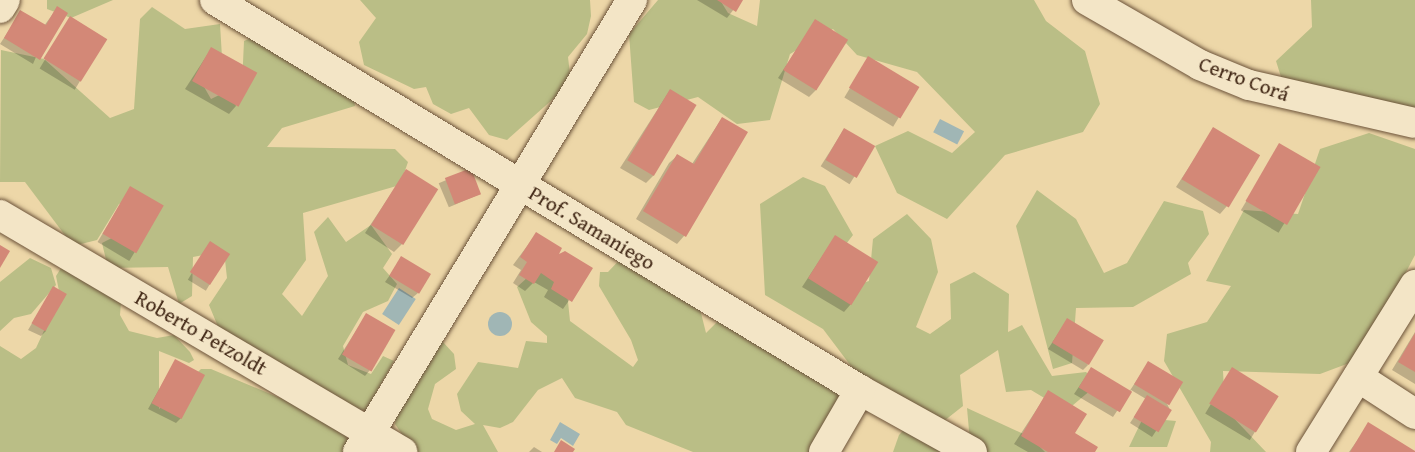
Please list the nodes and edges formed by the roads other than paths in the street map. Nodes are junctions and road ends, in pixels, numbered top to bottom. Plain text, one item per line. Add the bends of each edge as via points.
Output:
1 (5, 0) edge
2 (215, 0) edge
3 (632, 0) edge
4 (1087, 0) edge
5 (0, 8) edge
6 (1415, 123) edge
7 (522, 186) junction
8 (0, 215) edge
9 (1415, 285) edge
10 (1358, 377) junction
11 (860, 390) junction
12 (1415, 414) edge
13 (364, 442) edge
14 (402, 452) edge
15 (824, 452) edge
16 (972, 452) edge
17 (1311, 452) edge

1 - 5 street
2 - 7 street, Prof. Samaniego
3 - 7 street
4 - 6 street, Cerro Corá via 1200,65 1249,85
7 - 11 street, Prof. Samaniego
7 - 13 street
8 - 13 street, Roberto Petzoldt
9 - 10 street
10 - 12 street
10 - 17 street
11 - 15 street
11 - 16 street, Prof. Samaniego
13 - 14 street, Roberto Petzoldt

